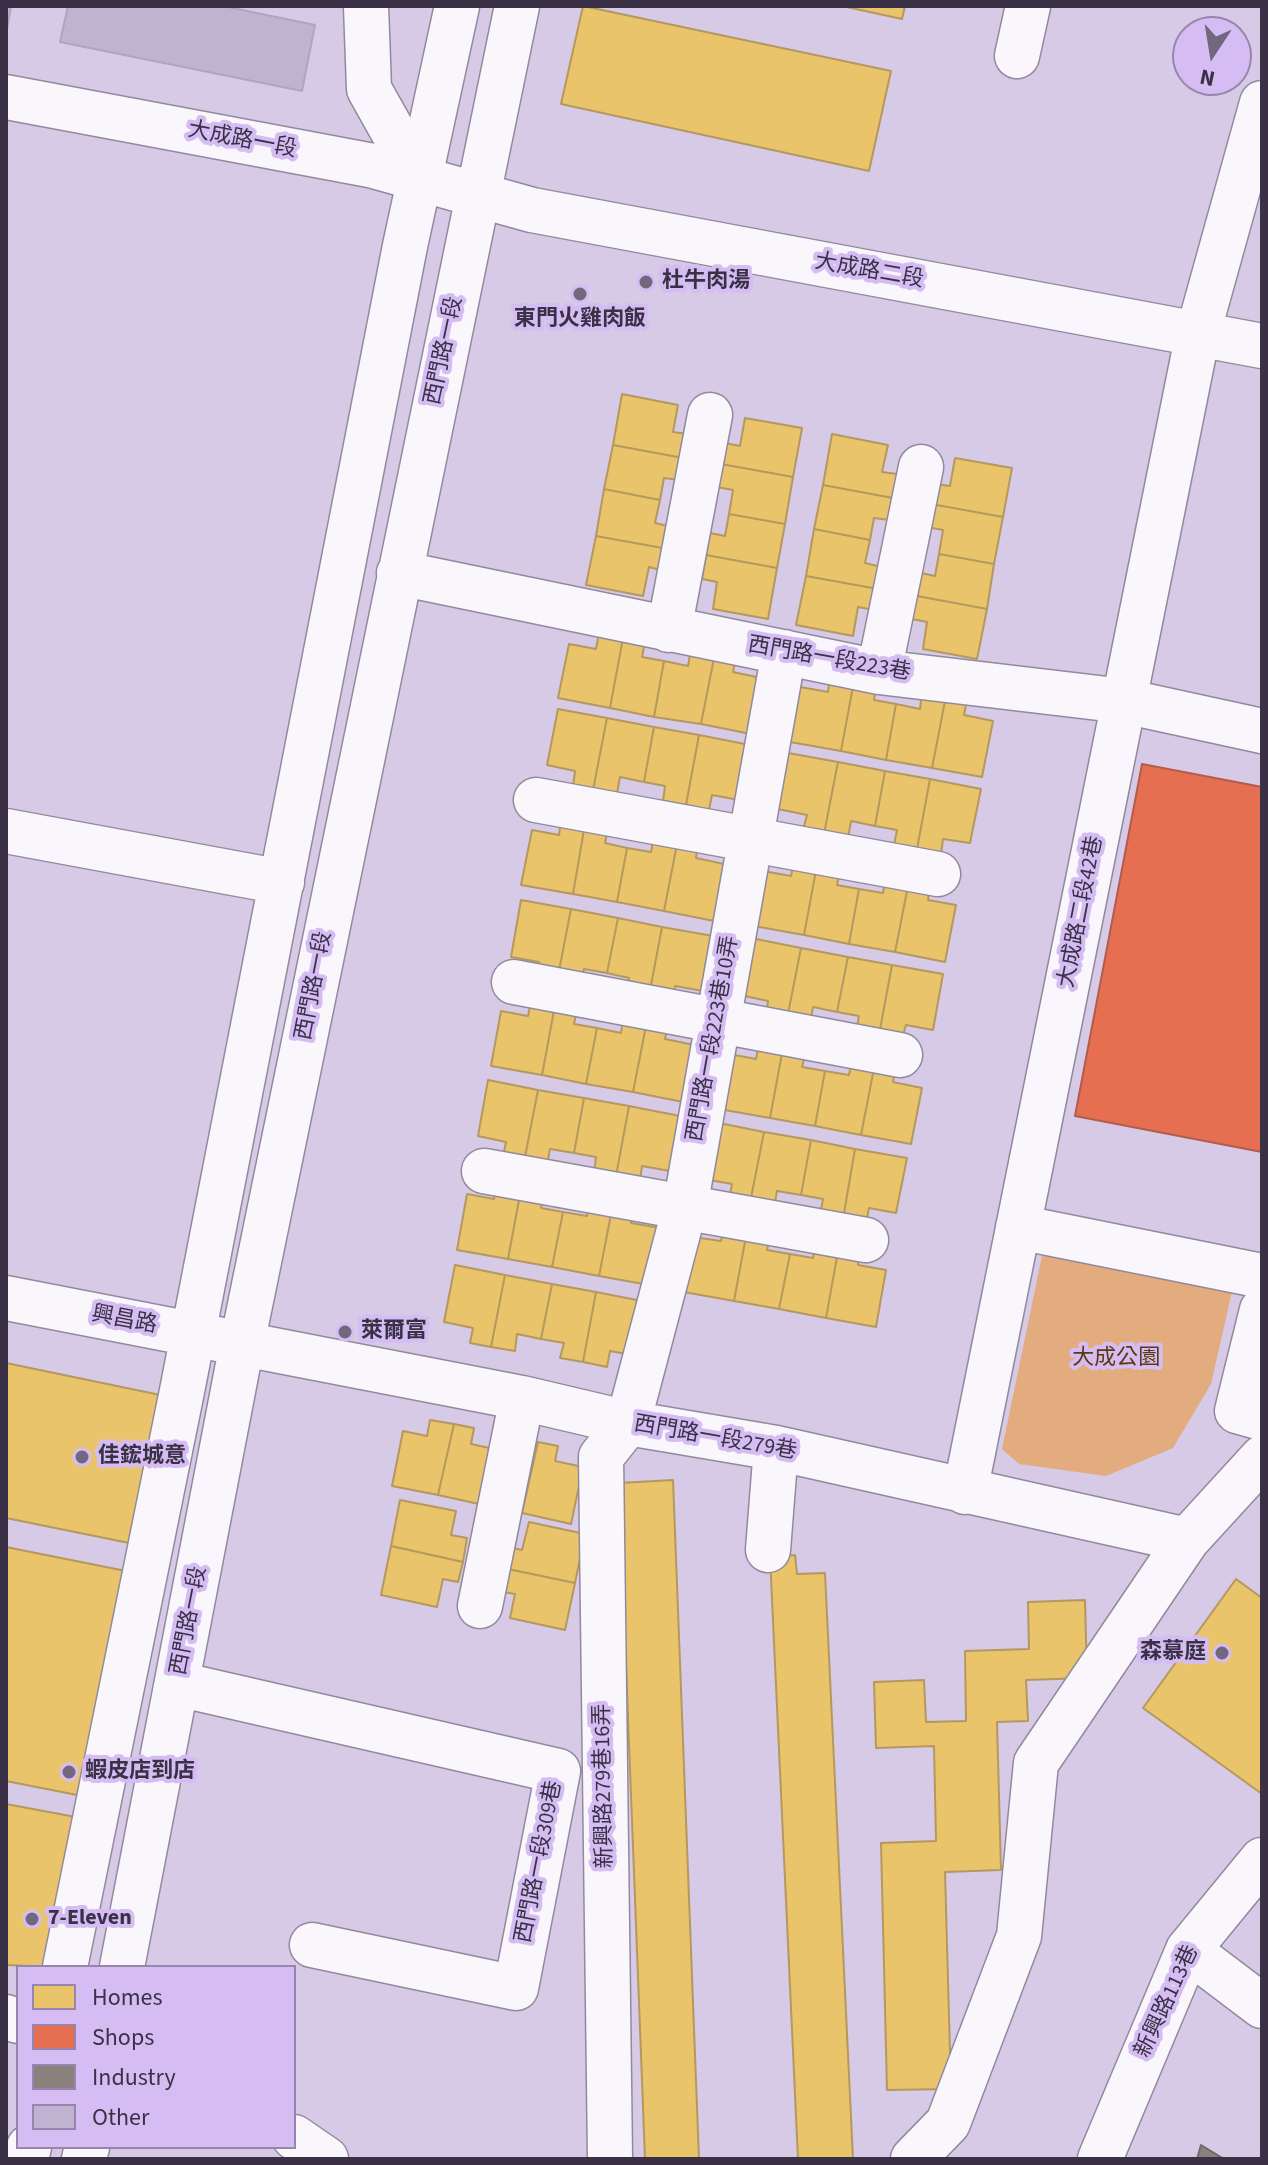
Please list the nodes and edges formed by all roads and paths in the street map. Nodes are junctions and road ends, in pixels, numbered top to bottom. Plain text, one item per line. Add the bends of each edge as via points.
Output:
1 (366, 6) edge
2 (457, 6) edge
3 (517, 6) edge
4 (1028, 6) edge
5 (1017, 56) dead end
6 (6, 97) edge
7 (1262, 103) edge
8 (419, 178) junction
9 (476, 193) junction
10 (1198, 333) junction
11 (1262, 346) edge
12 (710, 415) dead end
13 (921, 467) dead end
14 (399, 573) junction
15 (669, 630) junction
16 (784, 652) junction
17 (879, 672) junction
18 (1124, 701) junction
19 (1262, 731) edge
20 (536, 800) dead end
21 (6, 831) edge
22 (750, 839) junction
23 (938, 874) dead end
24 (282, 882) junction
25 (514, 982) dead end
26 (718, 1021) junction
27 (900, 1055) dead end
28 (484, 1171) dead end
29 (685, 1207) junction
30 (1018, 1227) junction
31 (866, 1240) dead end
32 (1262, 1276) edge
33 (6, 1298) edge
34 (1262, 1310) edge
35 (192, 1334) junction
36 (242, 1344) junction
37 (522, 1398) junction
38 (1262, 1418) edge
39 (628, 1423) junction
40 (776, 1448) junction
41 (1262, 1458) edge
42 (965, 1492) junction
43 (1187, 1540) junction
44 (768, 1550) dead end
45 (480, 1606) dead end
46 (178, 1684) junction
47 (1262, 1860) edge
48 (312, 1945) dead end
49 (1188, 1950) junction
50 (65, 1965) edge
51 (122, 1965) edge
52 (1262, 2006) edge
53 (296, 2138) edge
54 (326, 2159) edge
55 (610, 2159) edge
56 (913, 2159) edge
57 (1100, 2159) edge

1 - 8 street via 369,89
2 - 8 street
3 - 9 street, 西門路一段
4 - 5 street
6 - 8 street, 大成路一段
7 - 10 street, 大成路二段42巷
8 - 9 street, 大成路一段
8 - 24 street
9 - 10 street, 大成路二段 via 532,210
9 - 14 street, 西門路一段
10 - 11 street, 大成路二段
10 - 18 street, 大成路二段42巷
12 - 15 street
13 - 17 street
14 - 15 street, 西門路一段223巷
14 - 36 street, 西門路一段
15 - 16 street, 西門路一段223巷
16 - 17 street, 西門路一段223巷
16 - 22 street, 西門路一段223巷10弄
17 - 18 street, 西門路一段223巷
18 - 19 street, 西門路一段223巷
18 - 30 street, 大成路二段42巷
20 - 22 street
21 - 24 street
22 - 23 street
22 - 26 street, 西門路一段223巷10弄
24 - 35 street
25 - 26 street
26 - 27 street
26 - 29 street, 西門路一段223巷10弄
28 - 29 street
29 - 31 street
29 - 39 street, 西門路一段223巷10弄
30 - 32 street
30 - 42 street, 大成路二段42巷
33 - 35 street, 興昌路
34 - 38 street via 1237,1411
35 - 36 street, 興昌路
35 - 50 street
36 - 37 street, 西門路一段279巷
36 - 46 street, 西門路一段
37 - 39 street, 西門路一段279巷
37 - 45 street
39 - 40 street, 西門路一段279巷
39 - 55 street, 新興路279巷16弄 via 601,1457
40 - 42 street, 西門路一段279巷
40 - 44 street
41 - 43 street
42 - 43 street, 西門路一段279巷
43 - 56 street via 1036,1763 1019,1936 948,2123
46 - 48 street, 西門路一段309巷 via 558,1771 516,1988
46 - 51 street, 西門路一段
47 - 49 street, 新興路113巷
49 - 52 street
49 - 57 street, 新興路113巷
53 - 54 street

